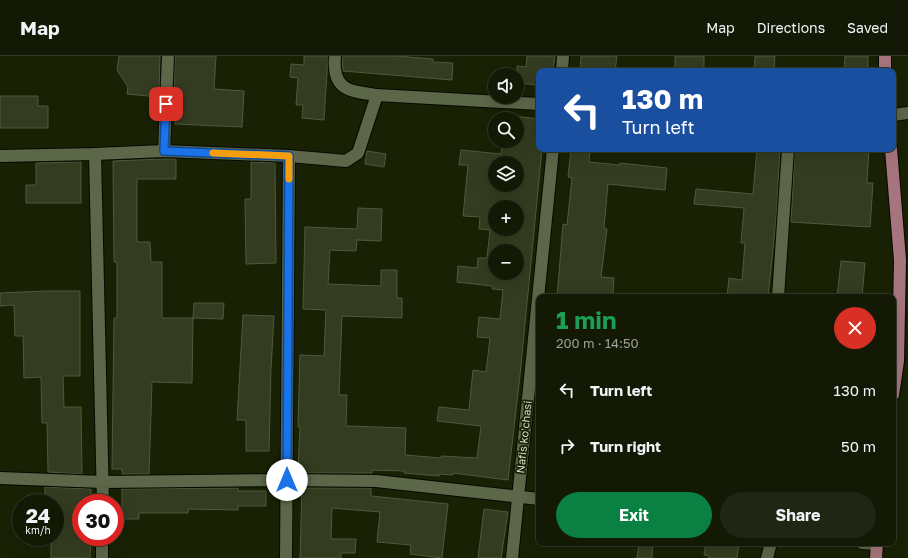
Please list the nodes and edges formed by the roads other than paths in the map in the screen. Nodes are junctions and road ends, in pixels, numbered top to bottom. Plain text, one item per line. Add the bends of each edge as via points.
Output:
1 (168, 56) edge
2 (335, 56) edge
3 (563, 56) edge
4 (884, 56) edge
5 (562, 68) edge
6 (886, 68) edge
7 (377, 95) junction
8 (536, 104) edge
9 (908, 113) edge
10 (896, 115) edge
11 (164, 151) junction
12 (553, 152) edge
13 (788, 152) edge
14 (891, 152) edge
15 (95, 154) junction
16 (0, 156) edge
17 (289, 156) junction
18 (538, 294) edge
19 (778, 294) edge
20 (536, 318) edge
21 (896, 375) edge
22 (0, 478) edge
23 (287, 480) junction
24 (103, 482) junction
25 (103, 494) edge
26 (518, 496) junction
27 (536, 499) edge
28 (102, 546) edge
29 (770, 546) edge
30 (876, 546) edge
31 (102, 558) edge
32 (286, 558) edge
33 (512, 558) edge
34 (766, 558) edge
35 (876, 558) edge

1 - 11 street
2 - 7 street via 334,71 341,85 353,91
3 - 5 street
4 - 6 main road
7 - 8 street
7 - 17 street via 358,153 346,161
9 - 10 street
11 - 15 street
11 - 17 street
12 - 18 street, Nafis koʻchasi
13 - 19 street
14 - 21 main road via 900,260
15 - 16 street
15 - 24 street
17 - 23 street
20 - 26 street, Nafis koʻchasi
22 - 24 street
23 - 24 street
23 - 26 street via 376,481
23 - 32 street
24 - 25 street
26 - 27 street
26 - 33 street, Nafis koʻchasi
28 - 31 street
29 - 34 street
30 - 35 main road

